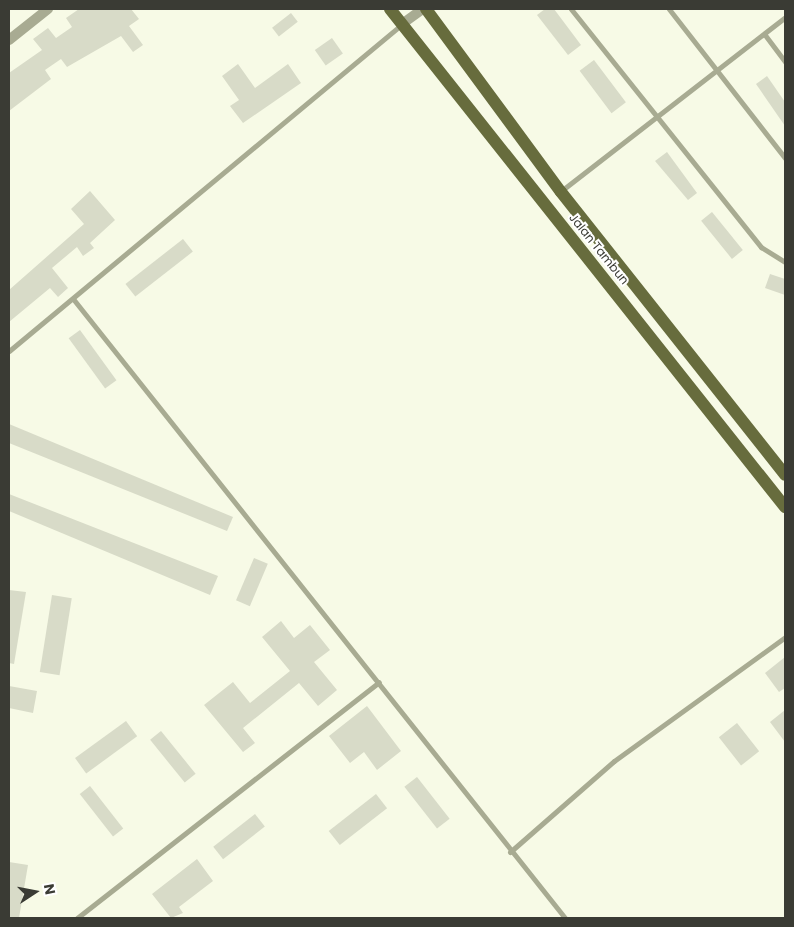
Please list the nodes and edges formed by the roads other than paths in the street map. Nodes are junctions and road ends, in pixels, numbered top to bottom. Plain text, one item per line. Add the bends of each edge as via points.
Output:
1 (48, 9) edge
2 (390, 9) edge
3 (424, 9) edge
4 (571, 9) edge
5 (669, 9) edge
6 (785, 17) edge
7 (402, 24) junction
8 (765, 35) junction
9 (9, 40) edge
10 (785, 62) edge
11 (715, 70) junction
12 (658, 116) junction
13 (785, 158) edge
14 (560, 192) junction
15 (785, 262) edge
16 (74, 300) junction
17 (9, 351) edge
18 (785, 475) edge
19 (785, 507) edge
20 (785, 637) edge
21 (379, 682) junction
22 (510, 852) junction
23 (77, 918) edge
24 (565, 918) edge

1 - 9 street
2 - 7 main road, Jalan Tambun
3 - 7 street
3 - 14 main road, Jalan Tambun
4 - 12 lane
5 - 11 lane
6 - 8 lane
7 - 16 lane
7 - 19 main road, Jalan Tambun
8 - 10 lane
8 - 11 lane
11 - 12 lane
11 - 13 lane
12 - 14 lane
12 - 15 lane via 761,247
14 - 18 main road, Jalan Tambun
16 - 17 lane
16 - 21 lane
20 - 22 lane via 614,761
21 - 22 lane
21 - 23 lane
22 - 24 lane

